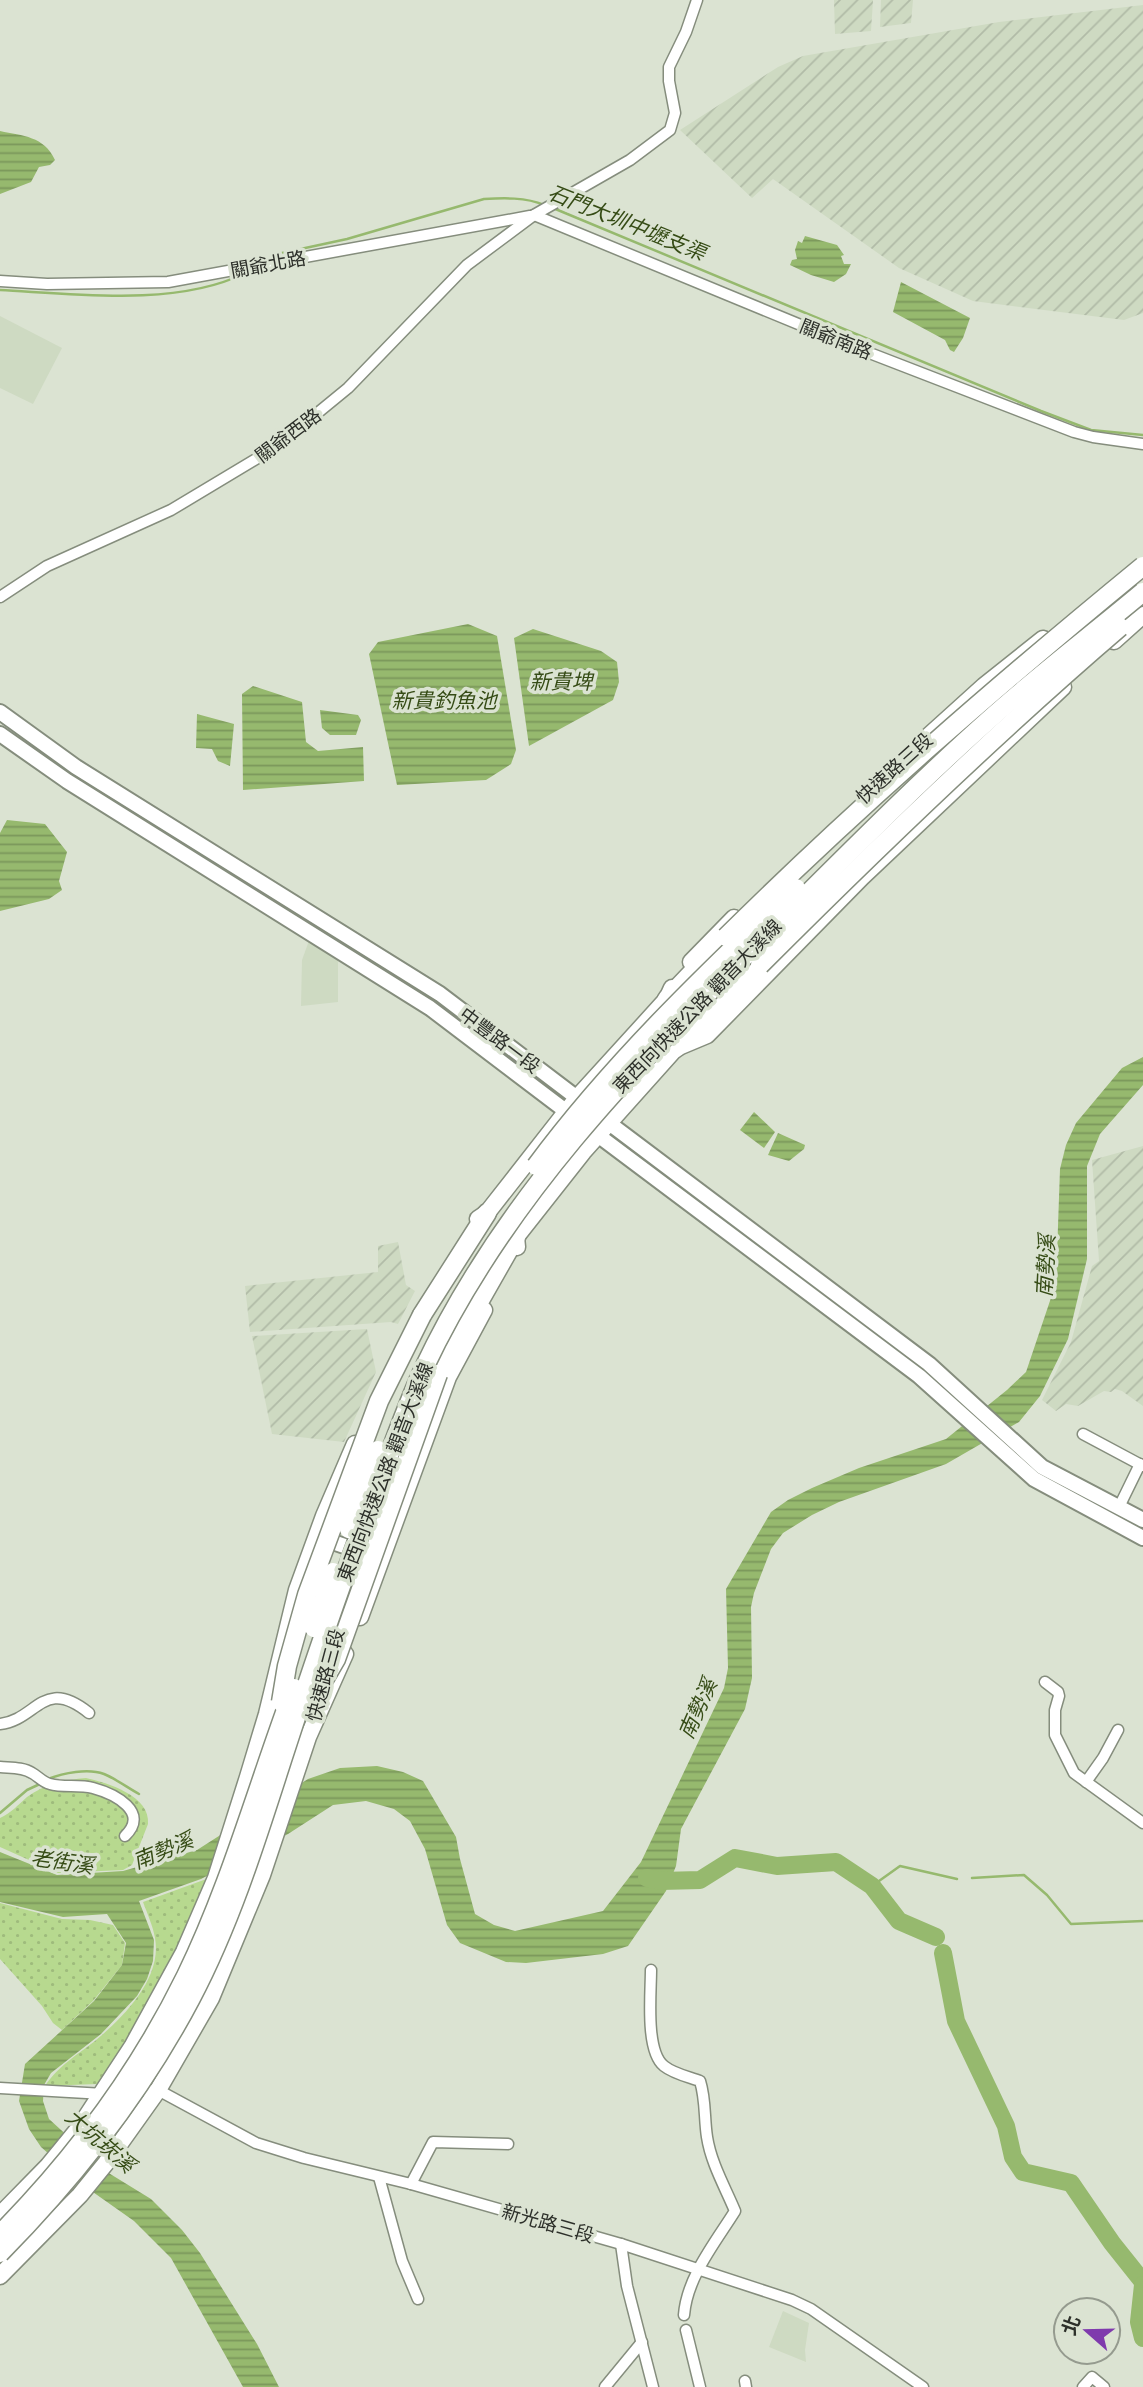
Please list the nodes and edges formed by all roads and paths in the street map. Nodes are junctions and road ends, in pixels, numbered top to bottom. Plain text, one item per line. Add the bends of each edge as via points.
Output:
1 (697, 0) edge
2 (534, 215) junction
3 (0, 281) edge
4 (1143, 444) edge
5 (1143, 558) edge
6 (1143, 566) edge
7 (1143, 574) edge
8 (1143, 583) edge
9 (1143, 592) edge
10 (0, 597) edge
11 (1143, 601) edge
12 (1143, 607) edge
13 (1143, 615) edge
14 (989, 692) junction
15 (0, 712) edge
16 (1008, 713) junction
17 (1022, 728) junction
18 (0, 734) edge
19 (827, 838) junction
20 (849, 862) junction
21 (862, 877) junction
22 (280, 895) junction
23 (272, 909) junction
24 (667, 999) junction
25 (676, 1048) junction
26 (577, 1098) junction
27 (566, 1112) junction
28 (603, 1129) junction
29 (487, 1213) junction
30 (516, 1237) junction
31 (1083, 1434) dead end
32 (1005, 1444) junction
33 (1142, 1465) edge
34 (1119, 1507) junction
35 (1143, 1520) edge
36 (1112, 1522) junction
37 (1143, 1538) edge
38 (324, 1539) junction
39 (364, 1553) junction
40 (383, 1556) junction
41 (1045, 1682) dead end
42 (89, 1713) dead end
43 (0, 1724) edge
44 (1118, 1730) dead end
45 (308, 1737) junction
46 (281, 1742) junction
47 (0, 1767) edge
48 (1086, 1782) junction
49 (1143, 1823) edge
50 (125, 1836) dead end
51 (651, 1970) dead end
52 (0, 2088) edge
53 (158, 2090) junction
54 (102, 2094) junction
55 (508, 2144) dead end
56 (379, 2177) junction
57 (411, 2184) junction
58 (0, 2215) edge
59 (0, 2234) edge
60 (621, 2244) junction
61 (0, 2253) edge
62 (698, 2269) junction
63 (0, 2276) edge
64 (418, 2300) dead end
65 (684, 2315) dead end
66 (686, 2330) dead end
67 (642, 2342) junction
68 (606, 2387) edge
69 (653, 2387) edge
70 (701, 2387) edge
71 (923, 2387) edge
72 (1083, 2387) edge
73 (1104, 2387) edge

1 - 2 street via 669,67 675,113 670,130 630,160
2 - 3 street, 關爺北路 via 168,282
2 - 4 street, 關爺南路 via 1074,432
2 - 10 street, 關爺西路 via 467,265 348,388 276,447 172,510 47,566
5 - 14 main road, 快速路三段
6 - 24 highway, bridge via 895,775
7 - 14 main road, 快速路三段
8 - 46 highway, 東西向快速公路 觀音大溪線, bridge via 943,751 764,918 597,1089 553,1143 442,1313 393,1410
9 - 46 highway, 東西向快速公路 觀音大溪線, bridge via 996,713 851,850 593,1113 523,1200 423,1369
11 - 16 main road, 快速路三段
12 - 25 highway, bridge via 891,834
13 - 17 main road, 快速路三段
14 - 16 main road
14 - 19 main road, 快速路三段
15 - 22 main road, 中豐路一段 via 76,767
16 - 17 main road
16 - 20 main road, 快速路三段
17 - 21 main road, 快速路三段
18 - 23 main road, 中豐路一段
19 - 20 main road
19 - 24 main road, 快速路三段 via 714,937 678,977
20 - 21 main road
20 - 25 main road, 快速路三段 via 699,1018
21 - 25 main road, 快速路三段 via 707,1035
22 - 23 main road
22 - 26 main road, 中豐路一段 via 440,994
23 - 27 main road, 中豐路一段 via 430,1008
24 - 26 main road, 快速路三段
25 - 28 main road, 快速路三段
26 - 27 main road, 快速路三段
26 - 28 main road, 中豐路一段
27 - 28 main road, 中豐路一段
27 - 29 main road, 快速路三段
28 - 30 main road, 快速路三段
28 - 32 main road, 中豐路一段 via 968,1410
29 - 38 main road, 快速路三段 via 472,1223 422,1301 384,1375
29 - 46 highway, bridge via 422,1315 379,1401 307,1595 287,1665
30 - 39 main road, 快速路三段 via 501,1249 435,1361
30 - 40 main road, 快速路三段 via 517,1248 448,1377
30 - 46 highway, bridge via 438,1374 336,1659
31 - 33 street
32 - 34 main road
32 - 36 main road via 1034,1479
33 - 34 street
34 - 35 main road
34 - 36 main road
36 - 37 main road
38 - 39 main road
38 - 54 main road, 快速路三段 via 297,1590 267,1714 216,1878 184,1952
39 - 40 main road
39 - 45 main road, 快速路三段 via 322,1672
40 - 45 main road, 快速路三段
41 - 48 street via 1059,1696 1055,1735 1074,1773
42 - 43 street via 65,1700 51,1699 13,1723
44 - 48 street
45 - 53 main road via 241,1929 211,1998
46 - 59 highway, 東西向快速公路 觀音大溪線, bridge via 187,1976 166,2014 85,2139
46 - 61 highway, 東西向快速公路 觀音大溪線, bridge via 263,1819 193,1996 130,2100 74,2173
47 - 50 street via 25,1769 42,1781 93,1787 120,1800 135,1819
48 - 49 street
51 - 62 street via 650,2032 661,2064 700,2081 711,2154 735,2211
52 - 54 street
53 - 54 street
53 - 56 street, 新光路三段 via 256,2143
53 - 63 main road via 80,2195
54 - 58 main road via 48,2166
55 - 57 street via 433,2141
56 - 57 street, 新光路三段
56 - 64 street
57 - 60 street, 新光路三段
60 - 62 street, 新光路三段
60 - 67 street
62 - 65 street
62 - 71 street, 新光路三段 via 811,2309
66 - 70 street
67 - 68 street
67 - 69 street
72 - 73 street via 1092,2377

